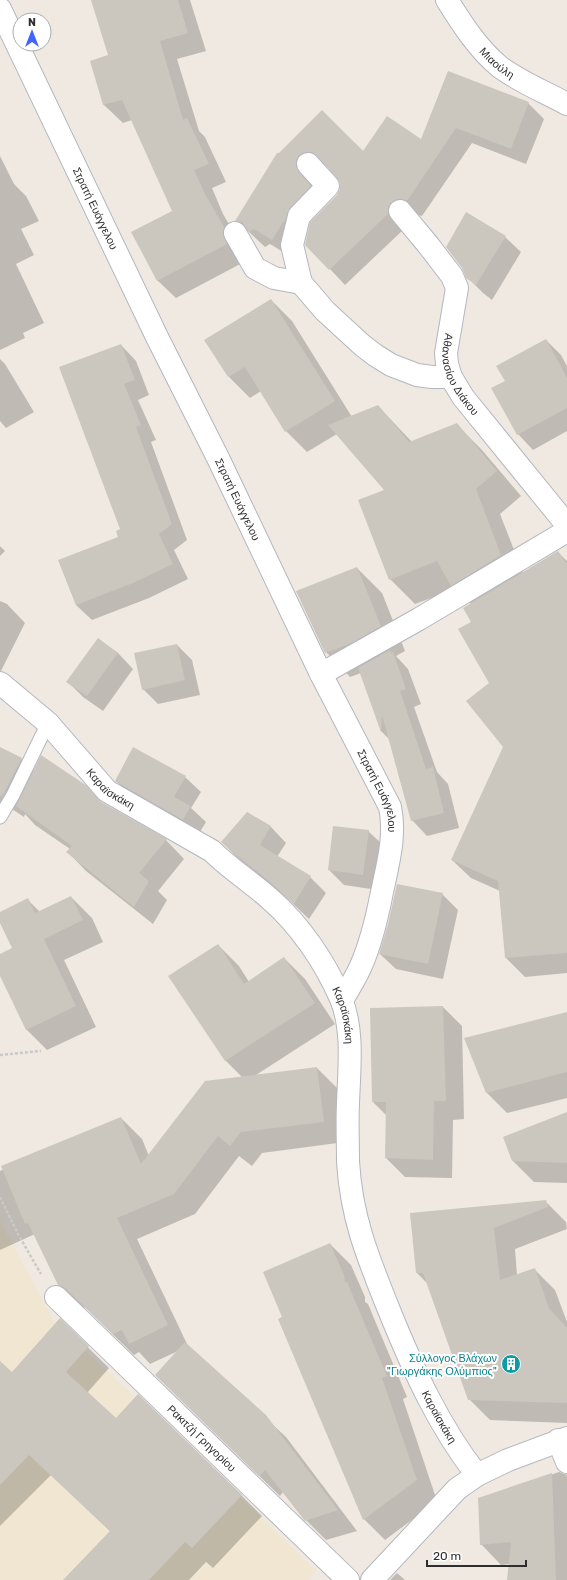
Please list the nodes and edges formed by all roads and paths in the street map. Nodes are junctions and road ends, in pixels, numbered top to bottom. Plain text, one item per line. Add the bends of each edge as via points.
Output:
1 (447, 0) edge
2 (0, 9) edge
3 (567, 104) edge
4 (308, 164) dead end
5 (400, 211) dead end
6 (235, 233) dead end
7 (300, 283) junction
8 (451, 377) junction
9 (567, 525) edge
10 (567, 531) edge
11 (320, 674) junction
12 (0, 683) edge
13 (48, 722) junction
14 (0, 817) edge
15 (342, 1000) junction
16 (41, 1051) dead end
17 (0, 1054) edge
18 (0, 1197) edge
19 (56, 1297) joint
20 (562, 1439) edge
21 (567, 1462) edge
22 (477, 1475) junction
23 (348, 1580) edge
24 (372, 1580) edge

1 - 3 street, Μιαούλη via 481,49 501,67
2 - 11 street, Στρατή Ευάγγελου
4 - 7 street via 328,186 299,216 292,245
5 - 8 street, Αθανασίου Διάκου via 430,246 452,276 457,288 446,353 446,364
6 - 7 street via 255,268 274,278
7 - 8 street via 345,331 391,365 417,375
8 - 9 street, Αθανασίου Διάκου via 463,397
10 - 11 street via 419,619
11 - 15 street, Στρατή Ευάγγελου via 385,796 390,807 392,825 388,865 371,937 360,968
12 - 13 street, Καραϊσκάκη
13 - 14 lane
13 - 15 street, Καραϊσκάκη via 107,791 212,851 270,899 293,922 315,951
15 - 22 street, Καραϊσκάκη via 348,1026 348,1160 358,1226 370,1263 424,1392 457,1448
16 - 17 path
18 - 19 path via 28,1252
19 - 23 street, Ρακιτζή Γρηγορίου
20 - 21 street
20 - 22 street
22 - 24 street via 457,1489

